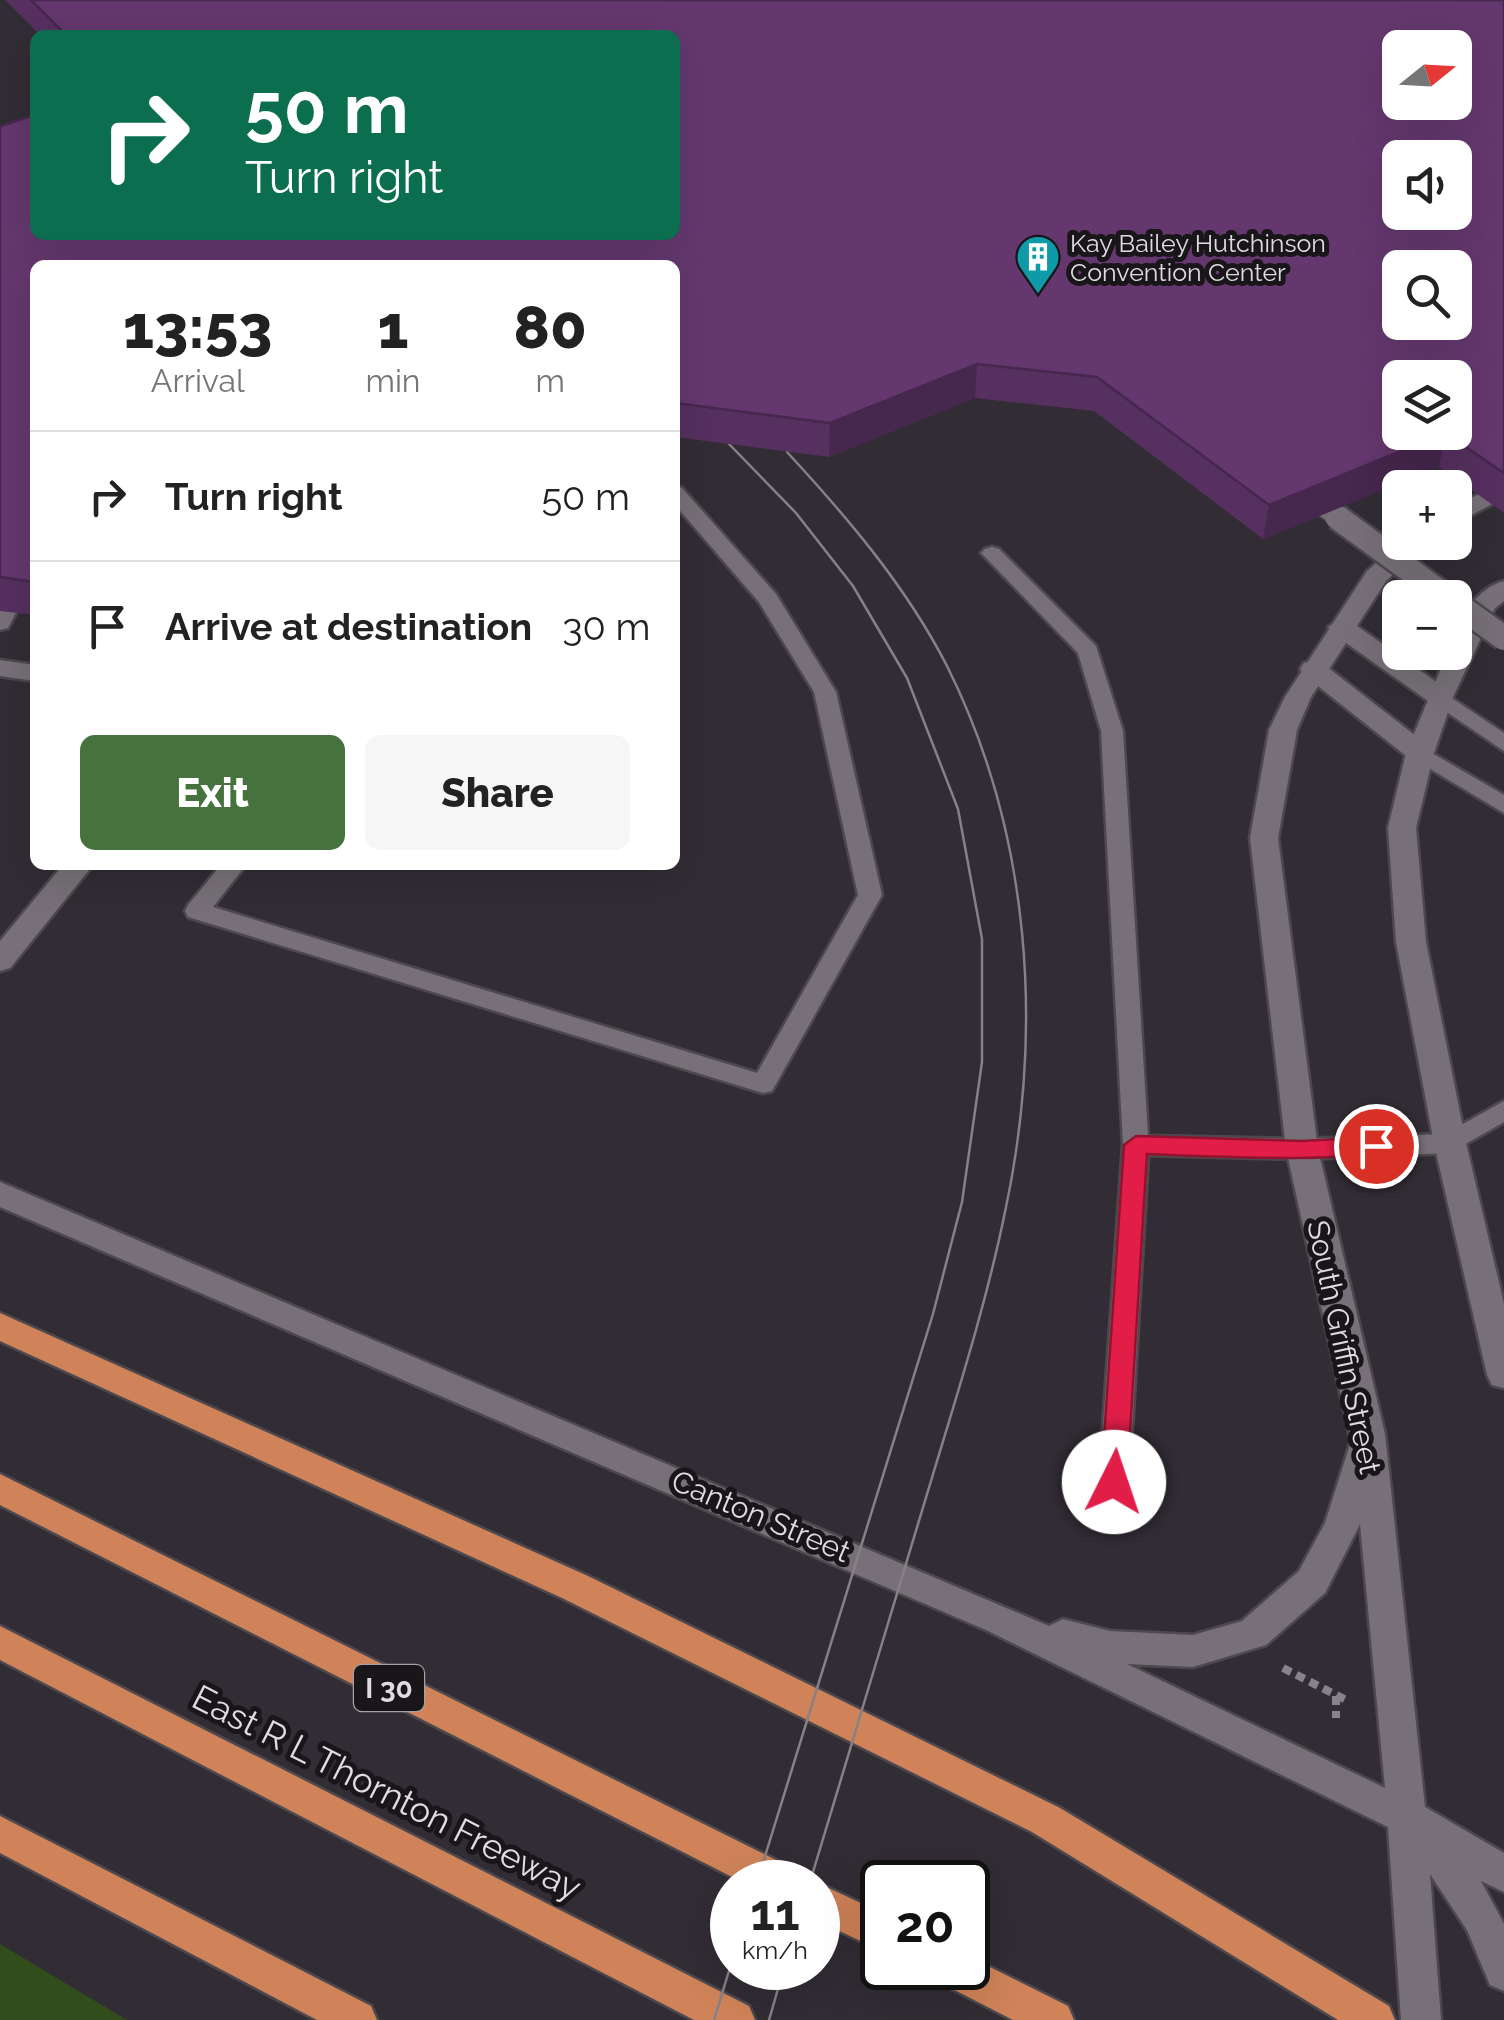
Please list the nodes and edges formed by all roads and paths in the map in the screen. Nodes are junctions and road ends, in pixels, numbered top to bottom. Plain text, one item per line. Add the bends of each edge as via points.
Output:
1 (680, 498) edge
2 (1313, 499) edge
3 (1484, 499) edge
4 (1472, 506) edge
5 (992, 554) dead end
6 (1395, 560) edge
7 (1423, 580) edge
8 (1504, 589) edge
9 (1472, 615) edge
10 (1342, 626) junction
11 (1504, 638) edge
12 (0, 668) edge
13 (1313, 669) junction
14 (30, 671) edge
15 (1440, 697) junction
16 (1504, 744) edge
17 (1420, 753) junction
18 (1504, 805) edge
19 (75, 870) edge
20 (230, 870) edge
21 (0, 961) edge
22 (1504, 1110) edge
23 (1450, 1143) junction
24 (1136, 1145) junction
25 (1302, 1150) junction
26 (0, 1194) edge
27 (0, 1326) edge
28 (1504, 1375) edge
29 (1368, 1434) junction
30 (1114, 1482) dead end
31 (0, 1488) edge
32 (999, 1619) junction
33 (0, 1642) edge
34 (1279, 1666) dead end
35 (1336, 1695) junction
36 (1363, 1710) dead end
37 (1336, 1718) dead end
38 (1407, 1817) junction
39 (0, 1833) edge
40 (736, 1860) edge
41 (1504, 1874) edge
42 (1504, 1972) edge
43 (990, 1988) edge
44 (357, 2020) edge
45 (735, 2020) edge
46 (1054, 2020) edge
47 (1374, 2020) edge
48 (1421, 2020) edge

1 - 20 lane via 768,599 825,692 870,895 763,1084 197,911
2 - 7 lane, bridge
3 - 4 main road
5 - 24 lane via 1088,651 1112,731
6 - 10 main road, South Griffin Street
8 - 15 main road via 1484,604
9 - 11 lane, bridge
10 - 13 main road, South Griffin Street
10 - 15 main road
12 - 14 main road
13 - 17 main road
13 - 25 main road, South Griffin Street via 1283,730 1264,838
15 - 16 lane
15 - 17 main road
17 - 18 lane
17 - 23 main road via 1402,828 1411,942
19 - 21 main road
22 - 23 lane
23 - 25 lane
23 - 28 main road
24 - 25 lane
24 - 30 lane
25 - 29 main road, South Griffin Street
26 - 32 main road, Canton Street
27 - 47 highway via 575,1586 1046,1820
29 - 32 main road via 1342,1524 1312,1582 1254,1634 1193,1651 1110,1647
29 - 38 main road, South Griffin Street
31 - 40 highway, I 30
32 - 38 main road, Canton Street
33 - 45 highway, East R L Thornton Freeway
34 - 35 path
35 - 36 path
35 - 37 path
38 - 41 main road, Canton Street
38 - 42 main road via 1456,1872
38 - 48 main road, South Griffin Street
39 - 44 highway
43 - 46 highway

